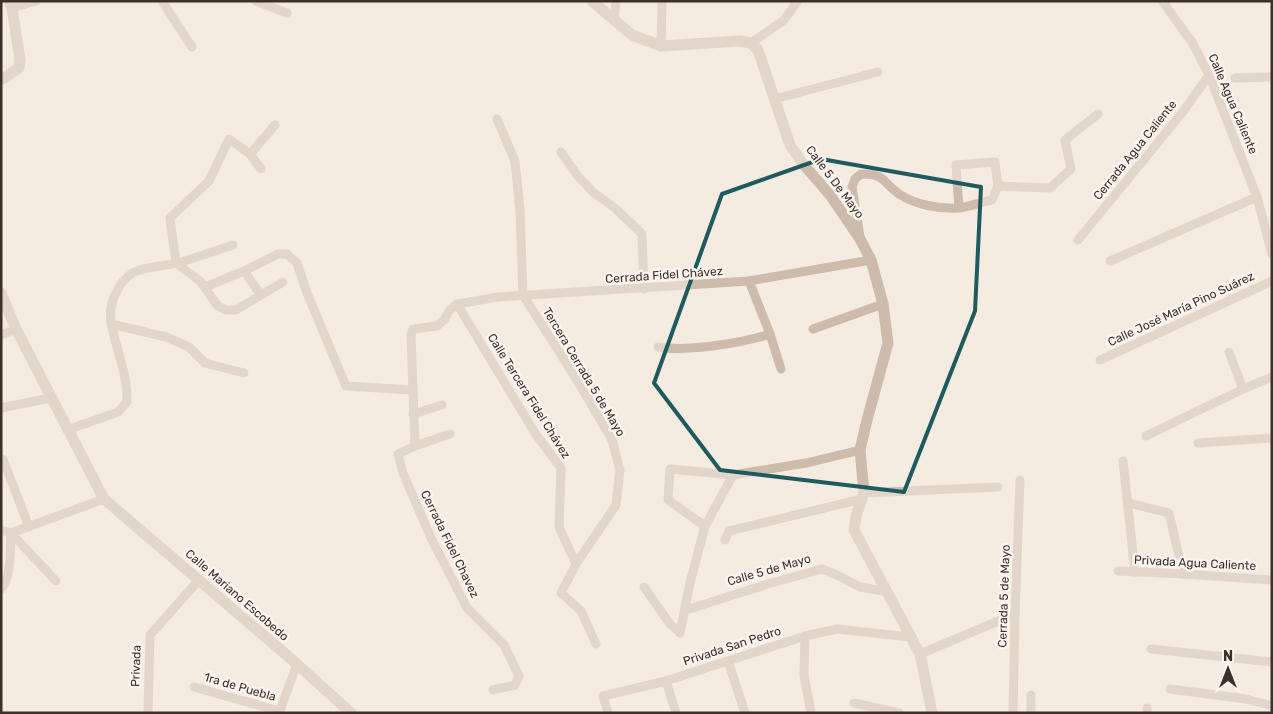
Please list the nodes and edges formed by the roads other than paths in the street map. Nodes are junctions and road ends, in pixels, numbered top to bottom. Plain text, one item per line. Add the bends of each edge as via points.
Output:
1 (36, 1) edge
2 (162, 1) edge
3 (256, 1) edge
4 (592, 1) edge
5 (616, 1) edge
6 (662, 1) edge
7 (798, 1) edge
8 (1162, 1) edge
9 (11, 5) edge
10 (286, 13) dead end
11 (614, 20) junction
12 (751, 43) junction
13 (661, 46) junction
14 (192, 47) dead end
15 (878, 72) dead end
16 (1209, 75) junction
17 (1272, 77) edge
18 (1235, 78) dead end
19 (1, 80) edge
20 (774, 99) junction
21 (1098, 114) dead end
22 (497, 119) dead end
23 (275, 125) dead end
24 (561, 152) dead end
25 (250, 154) junction
26 (261, 169) dead end
27 (998, 186) junction
28 (1257, 197) junction
29 (959, 208) junction
30 (1268, 227) edge
31 (860, 239) junction
32 (1078, 240) dead end
33 (232, 245) dead end
34 (1272, 254) edge
35 (871, 260) junction
36 (1110, 261) dead end
37 (176, 263) junction
38 (244, 271) junction
39 (749, 281) junction
40 (1272, 281) edge
41 (283, 282) dead end
42 (205, 287) junction
43 (644, 289) junction
44 (1, 293) edge
45 (261, 295) junction
46 (523, 296) junction
47 (457, 304) junction
48 (883, 304) junction
49 (111, 324) junction
50 (16, 329) junction
51 (813, 329) dead end
52 (1, 334) edge
53 (770, 334) junction
54 (658, 347) dead end
55 (1229, 352) dead end
56 (1100, 360) dead end
57 (781, 369) dead end
58 (244, 373) dead end
59 (1272, 377) edge
60 (1243, 389) junction
61 (412, 390) junction
62 (50, 398) junction
63 (442, 405) dead end
64 (1, 408) edge
65 (413, 414) junction
66 (67, 430) junction
67 (450, 434) dead end
68 (1146, 436) dead end
69 (1272, 438) edge
70 (1198, 442) dead end
71 (415, 446) junction
72 (860, 450) junction
73 (3, 459) dead end
74 (1123, 461) dead end
75 (733, 475) junction
76 (1020, 480) dead end
77 (998, 487) dead end
78 (863, 496) junction
79 (104, 499) junction
80 (1128, 504) junction
81 (705, 526) junction
82 (29, 527) junction
83 (1, 530) edge
84 (11, 533) junction
85 (725, 540) dead end
86 (576, 564) junction
87 (1118, 571) dead end
88 (1135, 572) junction
89 (1183, 574) junction
90 (199, 580) junction
91 (1272, 580) edge
92 (56, 581) dead end
93 (644, 587) dead end
94 (1, 589) edge
95 (888, 592) junction
96 (686, 610) junction
97 (1015, 614) junction
98 (806, 636) junction
99 (910, 637) junction
100 (596, 644) dead end
101 (1151, 649) dead end
102 (920, 654) junction
103 (728, 661) junction
104 (1272, 662) edge
105 (297, 664) junction
106 (666, 681) junction
107 (194, 687) dead end
108 (1170, 689) dead end
109 (493, 690) dead end
110 (1031, 695) dead end
111 (854, 704) dead end
112 (1272, 706) edge
113 (279, 712) edge
114 (148, 713) edge
115 (351, 713) edge
116 (608, 713) edge
117 (676, 713) edge
118 (745, 713) edge
119 (812, 713) edge
120 (899, 713) edge
121 (932, 713) edge
122 (1013, 713) edge
123 (1031, 713) edge

1 - 9 street
2 - 14 street
3 - 10 street
4 - 11 street
5 - 11 street
6 - 13 street
7 - 12 street via 784,20
8 - 16 street, Calle Agua Caliente via 1192,42
9 - 19 street via 20,60 18,68
11 - 13 street via 632,34
12 - 13 street
12 - 20 street, Calle 5 De Mayo via 758,50
15 - 20 street
16 - 28 street, Calle Agua Caliente
16 - 32 street, Cerrada Agua Caliente
17 - 18 street
20 - 31 street, Calle 5 De Mayo via 790,145
21 - 27 street via 1065,140 1071,169 1050,188
22 - 46 street via 515,161
23 - 25 street
24 - 43 street via 593,192 642,234
25 - 26 street
25 - 37 street via 229,139 208,181 170,218
27 - 29 street via 992,200
27 - 29 street via 995,162 956,165
28 - 30 street, Calle Agua Caliente
28 - 36 street
29 - 31 street via 916,202 899,194 875,174 860,174 852,187
30 - 34 street, Calle Agua Caliente
31 - 35 street, Calle 5 De Mayo
33 - 37 street
35 - 39 street, Cerrada Fidel Chávez
35 - 48 street, Calle 5 De Mayo
37 - 42 street
37 - 49 street via 149,267 129,275 119,286 110,307
38 - 42 street
38 - 45 street
38 - 61 street via 278,254 286,254 297,263 346,386
39 - 43 street, Cerrada Fidel Chávez
39 - 53 street
40 - 56 street, Calle José María Pino Suárez
41 - 45 street
42 - 45 street via 218,306 226,310 236,310
43 - 46 street, Cerrada Fidel Chávez
44 - 50 street, Calle Mariano Escobedo
46 - 47 street, Cerrada Fidel Chávez
46 - 86 street, Tercera Cerrada 5 de Mayo via 612,440 620,470 616,505
47 - 61 street via 437,326 413,329
47 - 86 street, Calle Tercera Fidel Chávez via 561,468 558,527
48 - 51 street
48 - 72 street, Calle 5 De Mayo via 888,343
49 - 58 street via 166,337 189,347 205,362
49 - 66 street via 128,387 127,402 118,412
50 - 52 street
50 - 62 street, Calle Mariano Escobedo
53 - 54 street via 713,345
53 - 57 street
55 - 60 street
59 - 60 street
60 - 68 street
61 - 65 street
62 - 64 street
62 - 66 street, Calle Mariano Escobedo
63 - 65 street
65 - 71 street
66 - 79 street, Calle Mariano Escobedo
67 - 71 street, Cerrada Fidel Chavez
69 - 70 street
71 - 109 street, Cerrada Fidel Chavez via 398,454 431,538 467,608 504,644 520,676 515,685
72 - 75 street
72 - 78 street
73 - 82 street
74 - 80 street
75 - 81 street
75 - 81 street via 670,469 668,500
76 - 97 street, Cerrada 5 de Mayo
77 - 78 street
78 - 85 street via 729,531
78 - 95 street via 854,530
79 - 82 street
79 - 90 street, Calle Mariano Escobedo
80 - 88 street
80 - 89 street via 1169,513
81 - 96 street
82 - 84 street
83 - 84 street
84 - 92 street
84 - 94 street via 10,560 5,585
86 - 100 street, Tercera Cerrada 5 de Mayo via 561,593 581,611
87 - 88 street, Privada Agua Caliente
88 - 89 street, Privada Agua Caliente
89 - 91 street, Privada Agua Caliente
90 - 105 street, Calle Mariano Escobedo
90 - 114 street, Privada via 150,635
93 - 96 street via 680,634
95 - 96 street, Calle 5 de Mayo via 860,587 822,569
95 - 99 street
97 - 102 street
97 - 122 street, Cerrada 5 de Mayo
98 - 99 street, Privada San Pedro via 838,629
98 - 103 street, Privada San Pedro
98 - 119 street via 804,675
99 - 102 street
101 - 104 street
102 - 121 street
103 - 106 street, Privada San Pedro
103 - 118 street
105 - 113 street
105 - 115 street, Calle Mariano Escobedo
106 - 116 street, Privada San Pedro via 603,696
106 - 117 street
107 - 113 street, 1ra de Puebla
108 - 112 street via 1246,699
110 - 123 street
111 - 120 street

